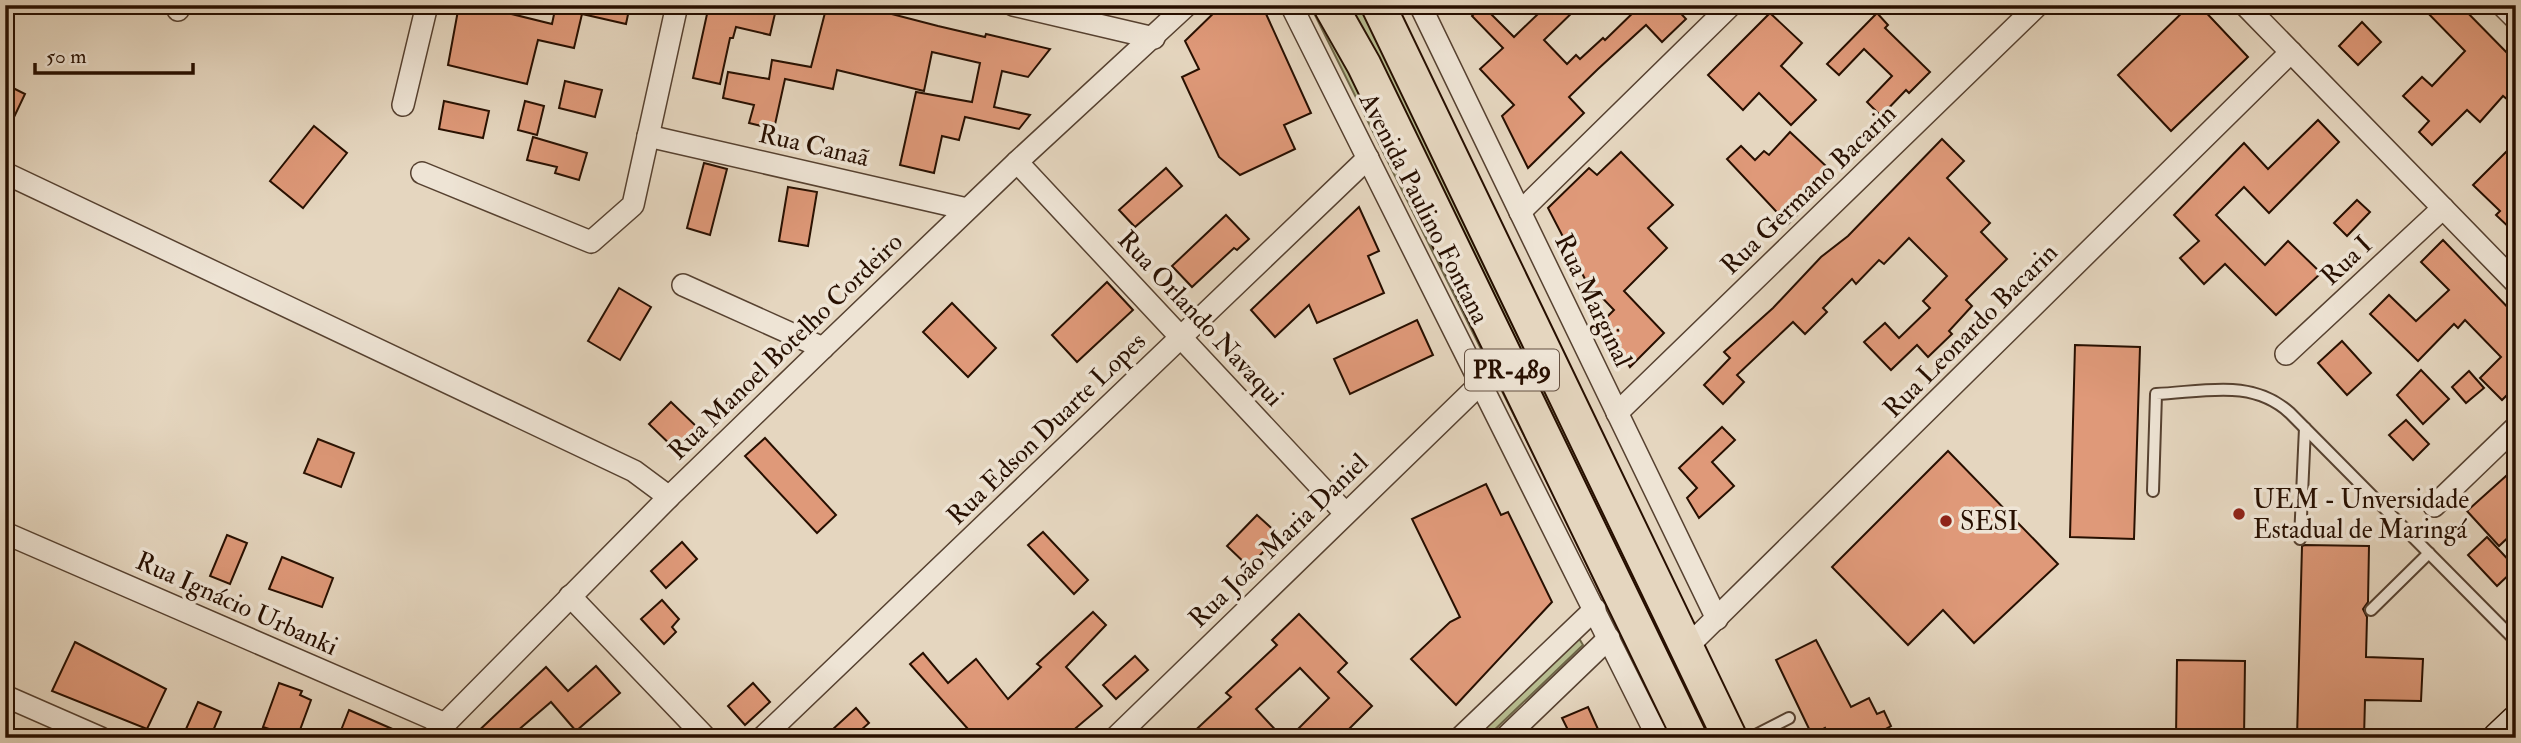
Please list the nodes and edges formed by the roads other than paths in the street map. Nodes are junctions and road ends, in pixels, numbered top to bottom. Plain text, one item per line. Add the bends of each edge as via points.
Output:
1 (427, 5) edge
2 (677, 5) edge
3 (1013, 5) edge
4 (1187, 5) edge
5 (1291, 5) edge
6 (1330, 5) edge
7 (1378, 5) edge
8 (1731, 5) edge
9 (2038, 5) edge
10 (2245, 5) edge
11 (2502, 5) edge
12 (1426, 8) edge
13 (2516, 19) edge
14 (1154, 38) junction
15 (2291, 52) junction
16 (403, 105) dead end
17 (648, 136) junction
18 (1368, 158) junction
19 (1017, 162) junction
20 (5, 173) edge
21 (422, 173) dead end
22 (2443, 208) junction
23 (967, 209) junction
24 (1520, 212) junction
25 (2516, 282) edge
26 (683, 285) dead end
27 (1181, 338) junction
28 (823, 348) junction
29 (2287, 354) dead end
30 (1481, 383) junction
31 (1616, 413) junction
32 (2516, 427) edge
33 (2305, 428) junction
34 (2153, 491) dead end
35 (670, 497) junction
36 (2434, 506) dead end
37 (1345, 513) junction
38 (5, 533) edge
39 (2300, 540) dead end
40 (2429, 553) junction
41 (570, 596) junction
42 (1595, 609) junction
43 (2371, 610) dead end
44 (1717, 619) junction
45 (1609, 638) junction
46 (2516, 640) edge
47 (1687, 647) junction
48 (5, 696) edge
49 (1789, 718) dead end
50 (2516, 721) edge
51 (438, 731) edge
52 (101, 738) edge
53 (706, 738) edge
54 (762, 738) edge
55 (1115, 738) edge
56 (1460, 738) edge
57 (1506, 738) edge
58 (1658, 738) edge
59 (1690, 738) edge
60 (1730, 738) edge
61 (1750, 738) edge
62 (2498, 738) edge

1 - 16 street
2 - 17 street
3 - 14 street
4 - 14 street, Rua Manoel Botelho Cordeiro
5 - 18 street, Avenida Paulino Fontana
6 - 59 main road, PR-489 / PR-489 via 1364,65
7 - 47 main road, PR-489 / PR-489
8 - 24 street
9 - 31 street, Rua Germano Bacarin
10 - 15 street
11 - 13 street
12 - 24 street, Rua Marginal
14 - 19 street, Rua Manoel Botelho Cordeiro
15 - 22 street
15 - 44 street, Rua Leonardo Bacarin
17 - 21 street via 633,205 591,242
17 - 23 street, Rua Canaã
18 - 27 street, Rua Edson Duarte Lopes
18 - 30 street, Avenida Paulino Fontana
19 - 23 street, Rua Manoel Botelho Cordeiro
19 - 27 street, Rua Orlando Navaqui
20 - 35 street via 634,471
22 - 25 street
22 - 29 street, Rua I
23 - 28 street, Rua Manoel Botelho Cordeiro
24 - 31 street, Rua Marginal
26 - 28 street
27 - 37 street, Rua Orlando Navaqui
27 - 54 street, Rua Edson Duarte Lopes
28 - 35 street, Rua Manoel Botelho Cordeiro
30 - 37 street, Rua João Maria Daniel
30 - 42 street, Avenida Paulino Fontana
31 - 44 street, Rua Marginal
32 - 36 street
33 - 34 lane via 2278,402 2251,391 2156,394
33 - 39 lane
33 - 40 lane
35 - 41 street, Rua Manoel Botelho Cordeiro
37 - 55 street, Rua João Maria Daniel
38 - 51 street, Rua Ignácio Urbanki
40 - 43 lane
40 - 46 lane
41 - 51 street, Rua Manoel Botelho Cordeiro
41 - 53 street
42 - 45 street, Avenida Paulino Fontana
42 - 56 street
44 - 47 street, Rua Leonardo Bacarin
45 - 57 street
45 - 58 street, Avenida Paulino Fontana
47 - 60 main road, PR-489 / PR-489
48 - 52 street
49 - 61 lane
50 - 62 street

